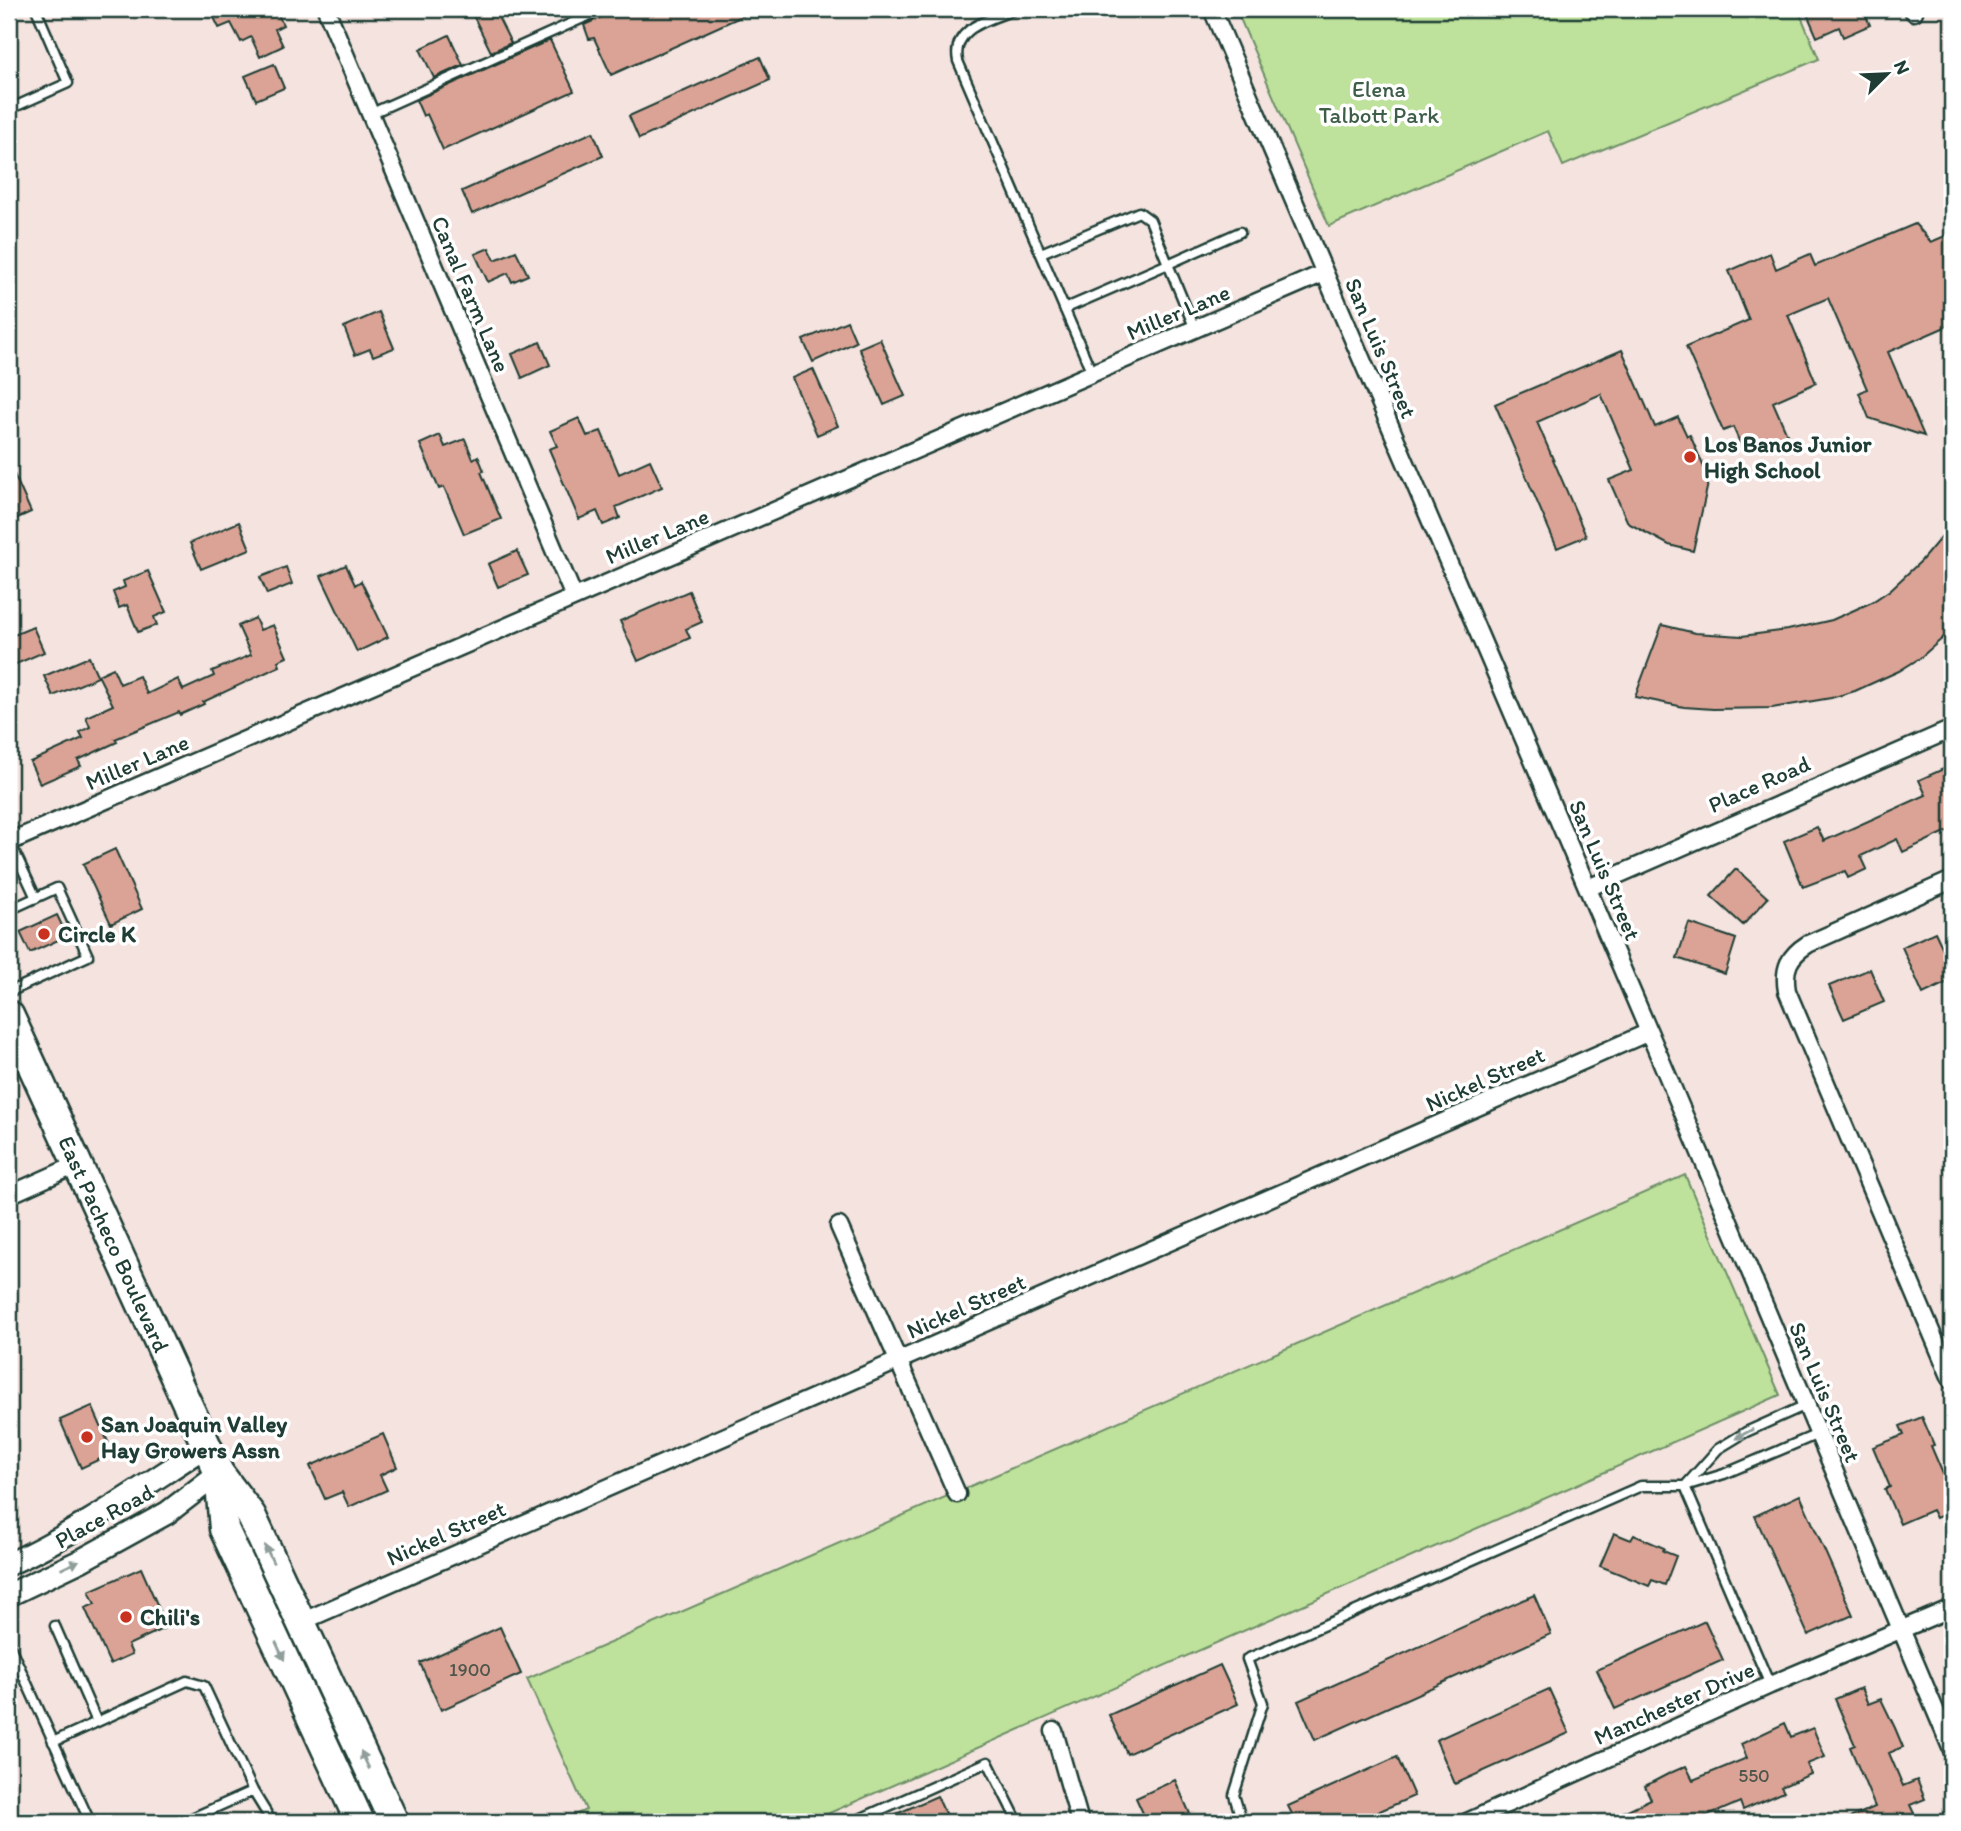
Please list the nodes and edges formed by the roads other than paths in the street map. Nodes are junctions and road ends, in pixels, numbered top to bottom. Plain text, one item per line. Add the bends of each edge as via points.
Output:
1 (36, 9) edge
2 (326, 9) edge
3 (603, 9) edge
4 (1016, 9) edge
5 (1212, 9) edge
6 (9, 99) edge
7 (370, 114) junction
8 (1240, 232) dead end
9 (1041, 253) junction
10 (1168, 264) junction
11 (1324, 273) junction
12 (1064, 309) junction
13 (1195, 329) junction
14 (1092, 373) junction
15 (574, 597) junction
16 (1952, 729) edge
17 (10, 842) edge
18 (1952, 880) edge
19 (1588, 888) junction
20 (36, 898) junction
21 (9, 910) edge
22 (9, 992) edge
23 (9, 1015) edge
24 (1649, 1032) junction
25 (76, 1164) junction
26 (9, 1195) edge
27 (839, 1226) dead end
28 (899, 1360) junction
29 (1952, 1381) edge
30 (1806, 1405) junction
31 (1818, 1434) junction
32 (206, 1446) junction
33 (219, 1473) junction
34 (1685, 1486) junction
35 (957, 1494) dead end
36 (9, 1563) edge
37 (9, 1595) edge
38 (1952, 1608) edge
39 (301, 1622) junction
40 (55, 1626) dead end
41 (1900, 1629) junction
42 (9, 1644) edge
43 (1770, 1685) junction
44 (97, 1722) junction
45 (1054, 1731) dead end
46 (53, 1742) junction
47 (1952, 1750) edge
48 (253, 1791) junction
49 (90, 1822) edge
50 (183, 1822) edge
51 (272, 1822) edge
52 (360, 1822) edge
53 (394, 1822) edge
54 (853, 1822) edge
55 (1018, 1822) edge
56 (1080, 1822) edge
57 (1242, 1822) edge
58 (1467, 1822) edge

1 - 6 lane via 68,83 12,108
2 - 7 street, Canal Farm Lane
3 - 7 lane
4 - 9 lane via 961,35 956,48
5 - 11 street, San Luis Street
7 - 15 street, Canal Farm Lane
8 - 10 lane
9 - 10 lane via 1139,212 1150,220
9 - 12 lane
10 - 12 lane
10 - 13 lane
11 - 13 street, Miller Lane
11 - 19 street, San Luis Street
12 - 14 lane
13 - 14 street, Miller Lane
14 - 15 street, Miller Lane
15 - 17 street, Miller Lane
16 - 19 street, Place Road
17 - 20 lane
18 - 29 street via 1808,944 1796,952 1784,976
19 - 24 street, San Luis Street
20 - 21 lane
20 - 22 lane via 57,888 88,956
23 - 25 highway, East Pacheco Boulevard
24 - 28 street, Nickel Street
24 - 30 street, San Luis Street
25 - 26 street
25 - 32 highway, East Pacheco Boulevard
27 - 28 street
28 - 35 street
28 - 39 street, Nickel Street
30 - 31 street, San Luis Street
30 -> 34 lane via 1718,1450
31 - 34 lane
31 - 41 street, San Luis Street
32 - 33 highway, East Pacheco Boulevard
32 - 36 street, Place Road via 89,1522
37 -> 33 street, Place Road via 167,1513
39 -> 33 highway, East Pacheco Boulevard via 251,1515
33 -> 52 highway, East Pacheco Boulevard via 224,1529
34 - 43 lane
34 - 57 lane via 1641,1486 1247,1659 1263,1703 1234,1795
38 - 41 street, Manchester Drive
53 -> 39 highway, East Pacheco Boulevard
40 - 44 lane
41 - 43 street, Manchester Drive
41 - 47 street, San Luis Street
42 - 46 lane
43 - 58 street, Manchester Drive
44 - 46 lane
44 - 48 lane via 187,1681 204,1686
45 - 56 street
46 - 49 lane
48 - 50 lane
48 - 51 lane
54 - 55 lane via 988,1762

